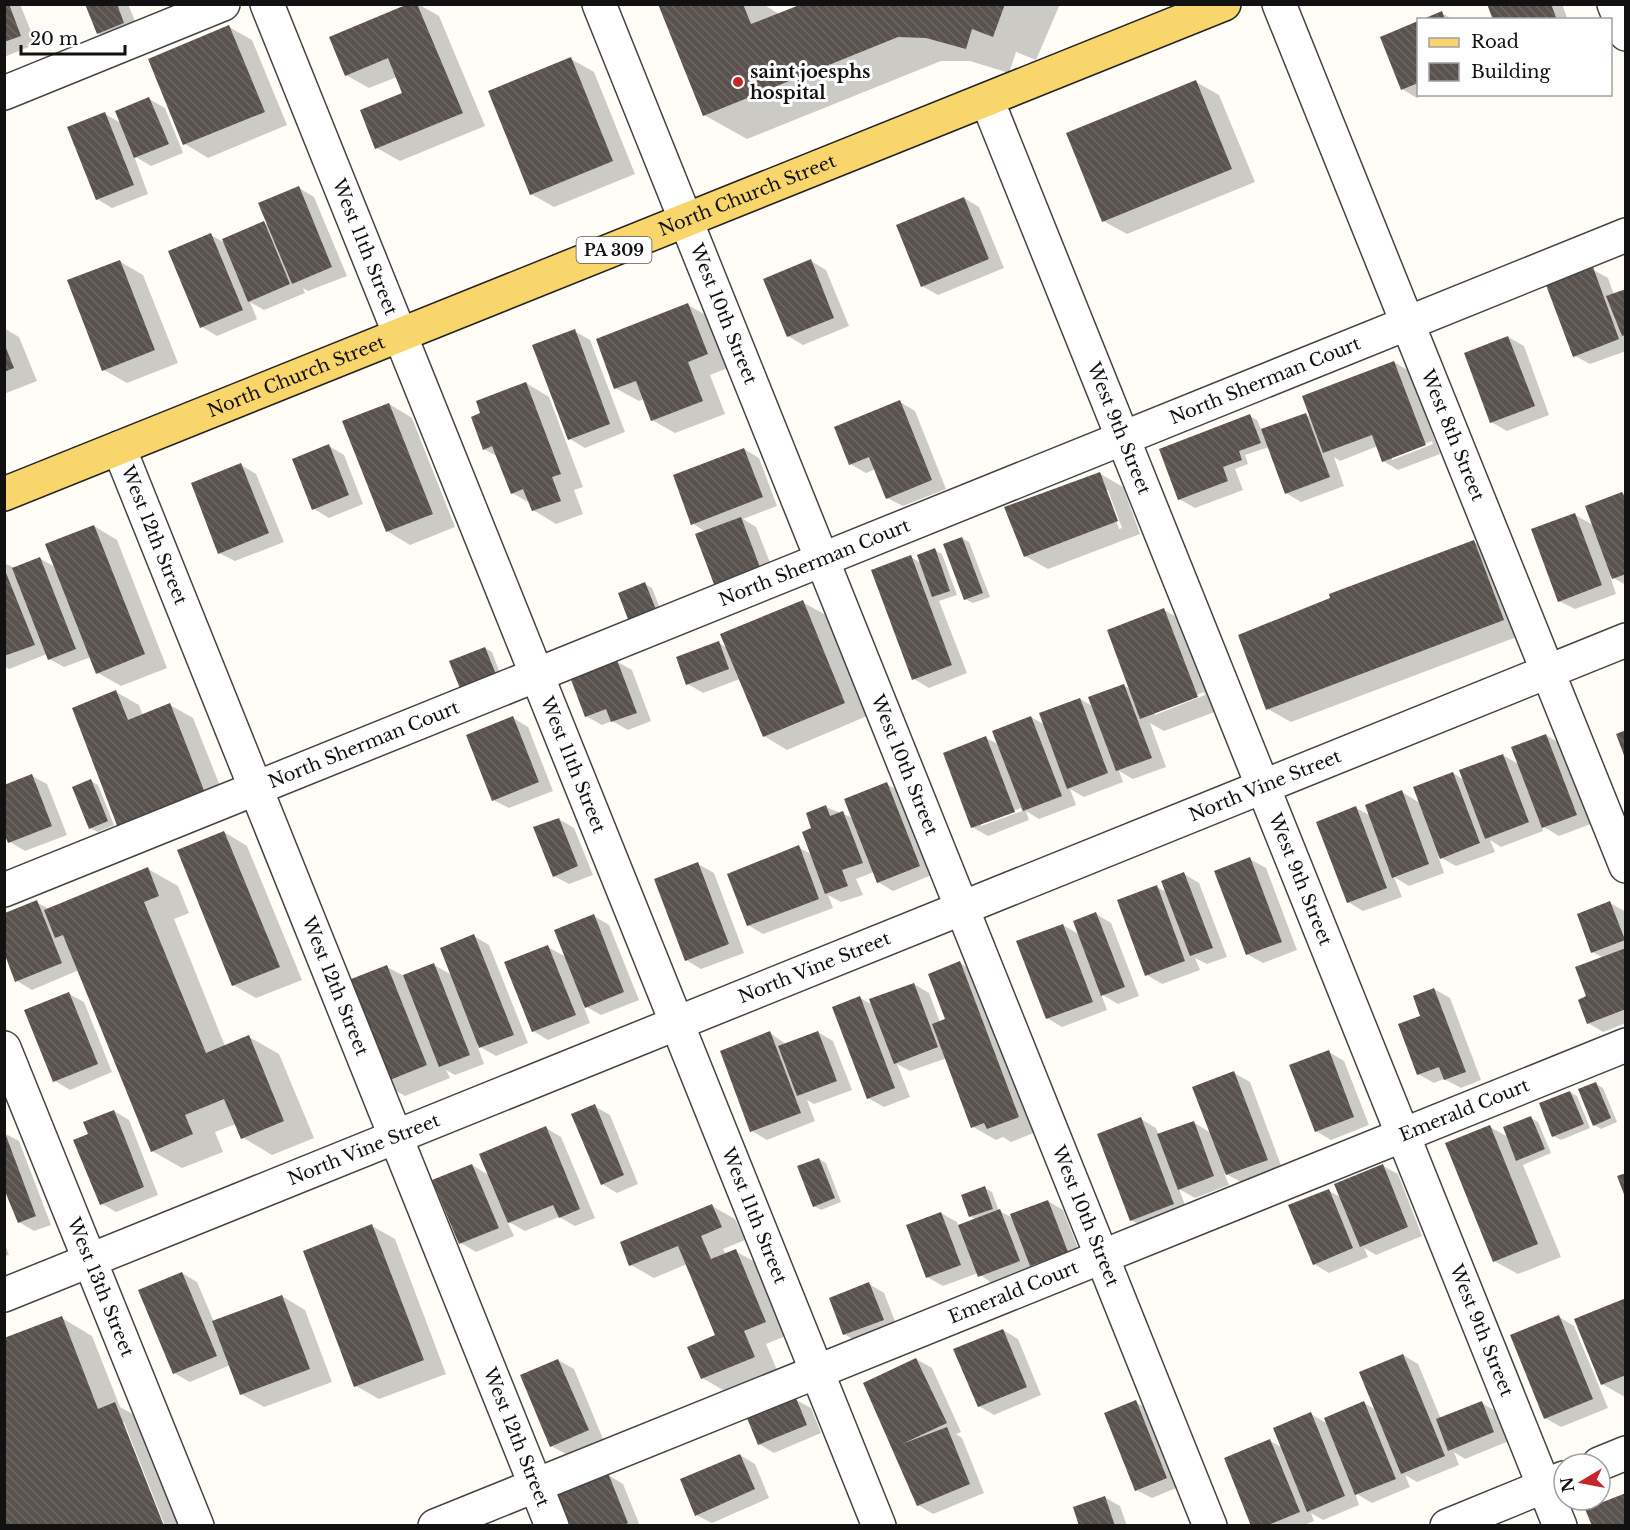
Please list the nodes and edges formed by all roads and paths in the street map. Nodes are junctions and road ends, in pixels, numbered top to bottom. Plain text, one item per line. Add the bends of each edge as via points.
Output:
1 (223, 4) edge
2 (267, 4) edge
3 (599, 4) edge
4 (1224, 4) edge
5 (1279, 4) edge
6 (1614, 4) edge
7 (1626, 34) edge
8 (4, 93) edge
9 (987, 100) junction
10 (686, 221) junction
11 (1626, 236) edge
12 (1407, 324) junction
13 (400, 335) junction
14 (1123, 439) junction
15 (119, 448) junction
16 (4, 494) edge
17 (822, 560) junction
18 (1626, 640) edge
19 (1547, 672) junction
20 (537, 675) junction
21 (1263, 786) junction
22 (256, 789) junction
23 (1626, 866) edge
24 (4, 890) edge
25 (962, 908) junction
26 (676, 1023) junction
27 (1626, 1045) edge
28 (4, 1048) edge
29 (1403, 1134) junction
30 (396, 1136) junction
31 (1102, 1256) junction
32 (90, 1260) junction
33 (4, 1295) edge
34 (817, 1371) junction
35 (1626, 1453) edge
36 (1612, 1459) edge
37 (1552, 1477) edge
38 (1552, 1483) edge
39 (536, 1485) junction
40 (197, 1526) edge
41 (435, 1526) edge
42 (552, 1526) edge
43 (879, 1526) edge
44 (1210, 1526) edge
45 (1447, 1526) edge

1 - 8 street
2 - 13 street, West 11th Street
3 - 10 street, West 10th Street
4 - 9 main road, North Church Street / PA 309
5 - 12 street, West 8th Street
6 - 7 street
9 - 10 main road, North Church Street / PA 309
9 - 14 street, West 9th Street
10 - 13 main road, North Church Street / PA 309
10 - 17 street, West 10th Street
11 - 12 street, North Sherman Court
12 - 14 street, North Sherman Court
12 - 19 street, West 8th Street
13 - 15 main road, North Church Street / PA 309
13 - 20 street, West 11th Street
14 - 17 street, North Sherman Court
14 - 21 street, West 9th Street
15 - 16 main road, North Church Street / PA 309
15 - 22 street, West 12th Street
17 - 20 street, North Sherman Court
17 - 25 street, West 10th Street
18 - 19 street, North Vine Street
19 - 21 street, North Vine Street
19 - 23 street, West 8th Street
20 - 22 street, North Sherman Court
20 - 26 street, West 11th Street
21 - 25 street, North Vine Street
21 - 29 street, West 9th Street
22 - 24 street, North Sherman Court
22 - 30 street, West 12th Street
25 - 26 street, North Vine Street
25 - 31 street, West 10th Street
26 - 30 street, North Vine Street
26 - 34 street, West 11th Street
27 - 29 street, Emerald Court
28 - 32 street, West 13th Street
29 - 31 street, Emerald Court
29 - 37 street, West 9th Street
30 - 32 street, North Vine Street
30 - 39 street, West 12th Street
31 - 34 street, Emerald Court
31 - 44 street, West 10th Street
32 - 33 street, North Vine Street
32 - 40 street, West 13th Street
34 - 39 street, Emerald Court
34 - 43 street, West 11th Street
35 - 36 street
38 - 45 street
39 - 41 street, Emerald Court
39 - 42 street, West 12th Street

